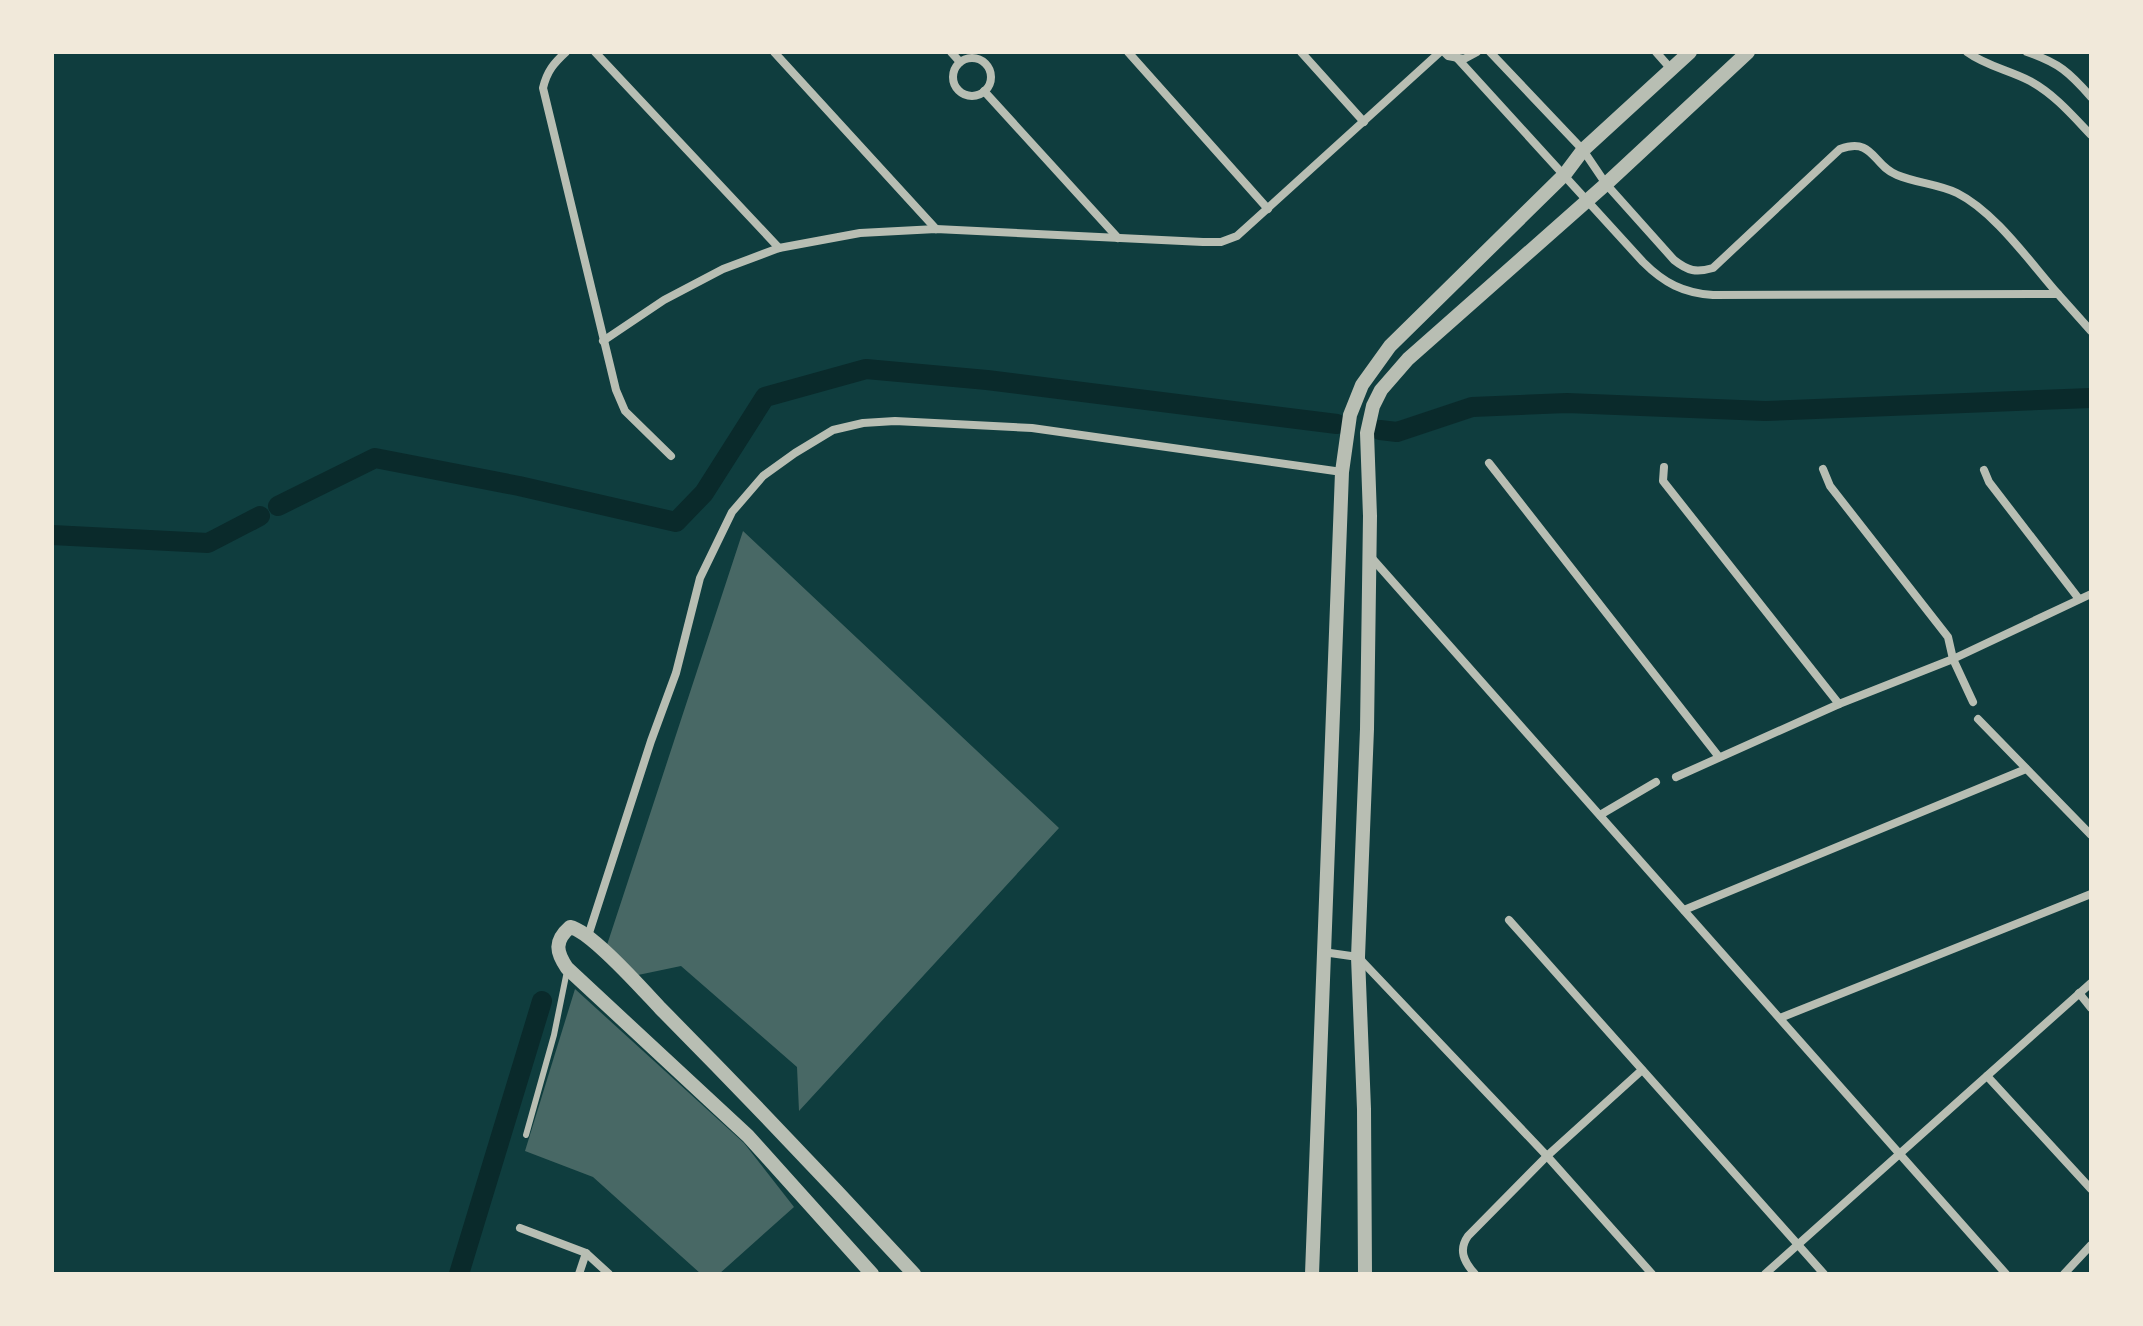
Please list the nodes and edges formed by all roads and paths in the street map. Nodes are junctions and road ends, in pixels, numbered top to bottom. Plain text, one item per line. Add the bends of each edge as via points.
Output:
1 (566, 52) edge
2 (595, 52) edge
3 (774, 52) edge
4 (951, 52) edge
5 (1128, 52) edge
6 (1301, 52) edge
7 (1442, 52) edge
8 (1477, 52) edge
9 (1490, 52) edge
10 (1656, 52) edge
11 (1690, 52) edge
12 (1748, 52) edge
13 (1967, 52) edge
14 (2027, 52) edge
15 (1457, 58) junction
16 (960, 62) junction
17 (1671, 69) junction
18 (984, 91) junction
19 (2091, 97) edge
20 (1364, 122) junction
21 (2091, 135) edge
22 (1583, 150) junction
23 (1565, 174) junction
24 (1606, 184) junction
25 (1587, 200) junction
26 (1268, 209) junction
27 (936, 229) junction
28 (1118, 238) junction
29 (779, 248) junction
30 (1697, 272) junction
31 (1694, 293) junction
32 (2058, 294) junction
33 (2091, 331) edge
34 (603, 341) junction
35 (671, 456) dead end
36 (1489, 463) dead end
37 (1664, 467) dead end
38 (1823, 469) dead end
39 (1984, 470) dead end
40 (1342, 472) junction
41 (1368, 553) junction
42 (2091, 594) edge
43 (2079, 599) junction
44 (1953, 659) junction
45 (1973, 702) dead end
46 (1839, 704) junction
47 (1978, 719) dead end
48 (1719, 757) junction
49 (2026, 769) junction
50 (1676, 777) dead end
51 (1656, 782) dead end
52 (1600, 815) junction
53 (2091, 835) edge
54 (2091, 894) edge
55 (1684, 910) junction
56 (1509, 920) dead end
57 (588, 936) junction
58 (1323, 952) junction
59 (1358, 957) junction
60 (567, 968) junction
61 (2091, 983) edge
62 (2079, 993) junction
63 (2091, 1008) edge
64 (1780, 1018) junction
65 (1642, 1070) junction
66 (1987, 1076) junction
67 (767, 1116) junction
68 (526, 1135) dead end
69 (748, 1136) junction
70 (1900, 1154) junction
71 (1547, 1156) junction
72 (2091, 1189) edge
73 (520, 1228) dead end
74 (1798, 1245) junction
75 (2091, 1245) edge
76 (586, 1253) junction
77 (579, 1274) edge
78 (609, 1274) edge
79 (872, 1274) edge
80 (914, 1274) edge
81 (1312, 1274) edge
82 (1365, 1274) edge
83 (1475, 1274) edge
84 (1652, 1274) edge
85 (1765, 1274) edge
86 (1824, 1274) edge
87 (2006, 1274) edge
88 (2064, 1274) edge

1 - 34 street via 553,64 543,88
2 - 29 street
3 - 27 street
4 - 16 street
5 - 26 street
6 - 20 street
7 - 15 street
7 - 20 street
8 - 15 street
9 - 22 street
10 - 17 street
11 - 17 street
12 - 24 street
13 - 21 street via 2049,93
14 - 19 street via 2059,66
15 - 23 street
16 - 18 street via 984,62 990,79
16 - 18 street via 953,75 957,89 971,96
17 - 22 street
18 - 28 street
20 - 26 street
22 - 23 street
22 - 24 street
23 - 25 street
23 - 40 street via 1390,346 1362,385 1350,415
24 - 25 street
24 - 30 street via 1674,260
25 - 31 street via 1660,279
25 - 41 street via 1408,359 1381,390 1367,433
26 - 28 street via 1237,236 1221,242
27 - 28 street
27 - 29 street via 860,233
29 - 34 street via 664,300
30 - 31 street
30 - 32 street via 1713,268 1840,149 1860,146 1894,174 1955,192 1980,207
31 - 32 street
32 - 33 street
34 - 35 street via 625,411
36 - 48 street
37 - 46 street via 1663,481
38 - 44 street via 1830,486 1948,637
39 - 43 street
40 - 57 street via 1032,428 895,421 833,430 795,453 763,476 732,512 700,578 676,673
40 - 58 street
41 - 52 street
41 - 59 street
42 - 43 street
43 - 44 street
44 - 45 street
44 - 46 street
46 - 48 street
47 - 49 street
48 - 50 street
49 - 53 street
49 - 55 street
51 - 52 street
52 - 55 street
54 - 64 street
55 - 64 street
56 - 65 street
57 - 60 street via 570,927 559,939 560,958
57 - 67 street
58 - 59 street
58 - 81 street
59 - 71 street
59 - 82 street
60 - 68 lane
60 - 69 street
61 - 62 street
62 - 63 street
62 - 66 street
64 - 70 street
65 - 71 street
65 - 74 street
66 - 70 street
66 - 72 street
67 - 69 street
67 - 80 street
69 - 79 street
70 - 74 street
70 - 87 street
71 - 83 street via 1463,1243 1465,1263
71 - 84 street
73 - 76 street
74 - 85 street
74 - 86 street
75 - 88 street
76 - 77 street
76 - 78 street

